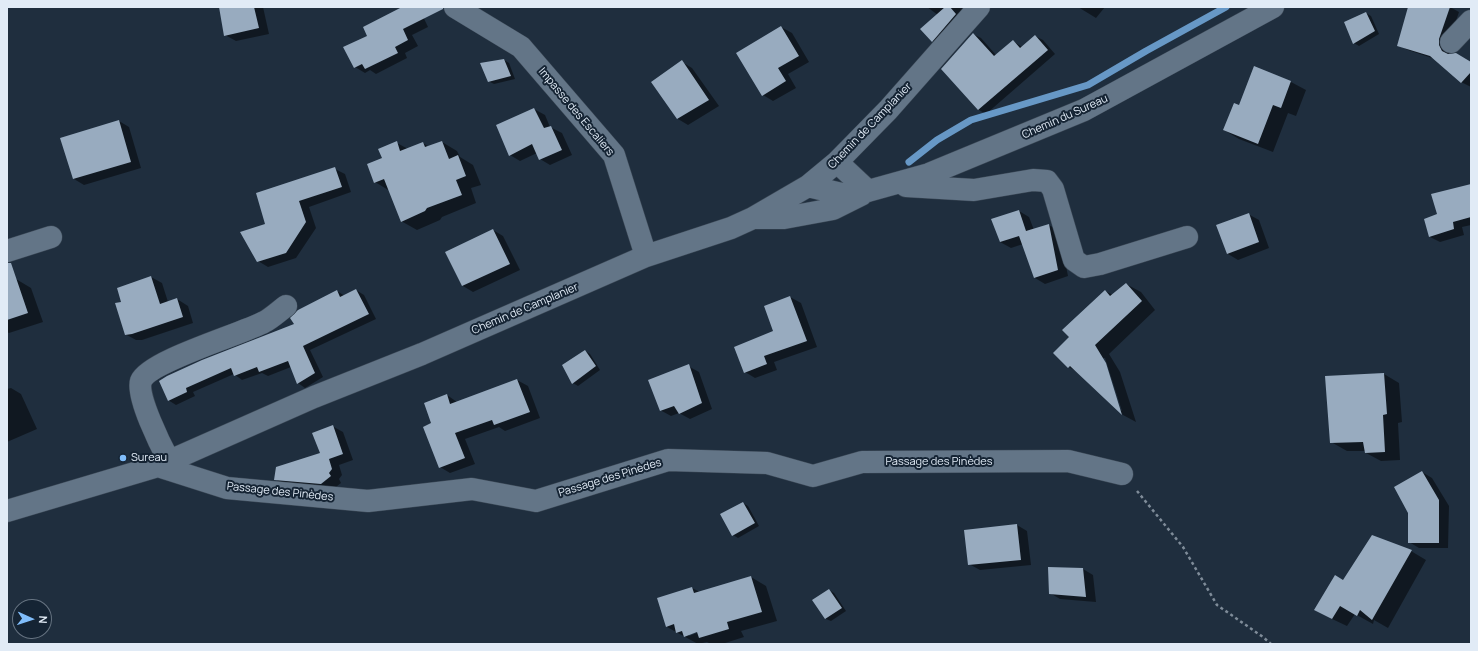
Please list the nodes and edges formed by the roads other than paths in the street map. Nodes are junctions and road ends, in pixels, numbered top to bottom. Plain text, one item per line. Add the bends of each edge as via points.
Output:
1 (455, 7) edge
2 (979, 7) edge
3 (1273, 7) edge
4 (1471, 21) edge
5 (1451, 42) dead end
6 (837, 162) junction
7 (891, 185) junction
8 (808, 186) junction
9 (868, 191) junction
10 (753, 218) junction
11 (51, 237) dead end
12 (1187, 237) dead end
13 (7, 251) edge
14 (646, 256) junction
15 (286, 306) dead end
16 (163, 463) junction
17 (1122, 474) road end
18 (7, 511) edge

1 - 14 street, Impasse des Escaliers via 521,47 614,155
2 - 6 street, Chemin de Camplanier via 888,110
3 - 7 street, Chemin du Sureau via 1084,110 929,174
4 - 5 street
6 - 8 street, Chemin de Camplanier
6 - 9 street
7 - 9 street, Chemin du Sureau
7 - 12 street via 974,190 1033,180 1047,181 1053,188 1074,260 1084,267
8 - 9 street, Chemin du Sureau via 850,196
8 - 10 street, Chemin de Camplanier
9 - 10 street, Chemin du Sureau via 833,209 784,218
10 - 14 street, Chemin de Camplanier via 731,228
11 - 13 street
14 - 16 street, Chemin de Camplanier
15 - 16 street via 263,322 153,369 141,380 140,392
16 - 17 street, Passage des Pinèdes via 227,488 368,501 472,489 536,501 668,460 768,463 813,476 862,462 1068,461
16 - 18 street, Chemin de Camplanier

